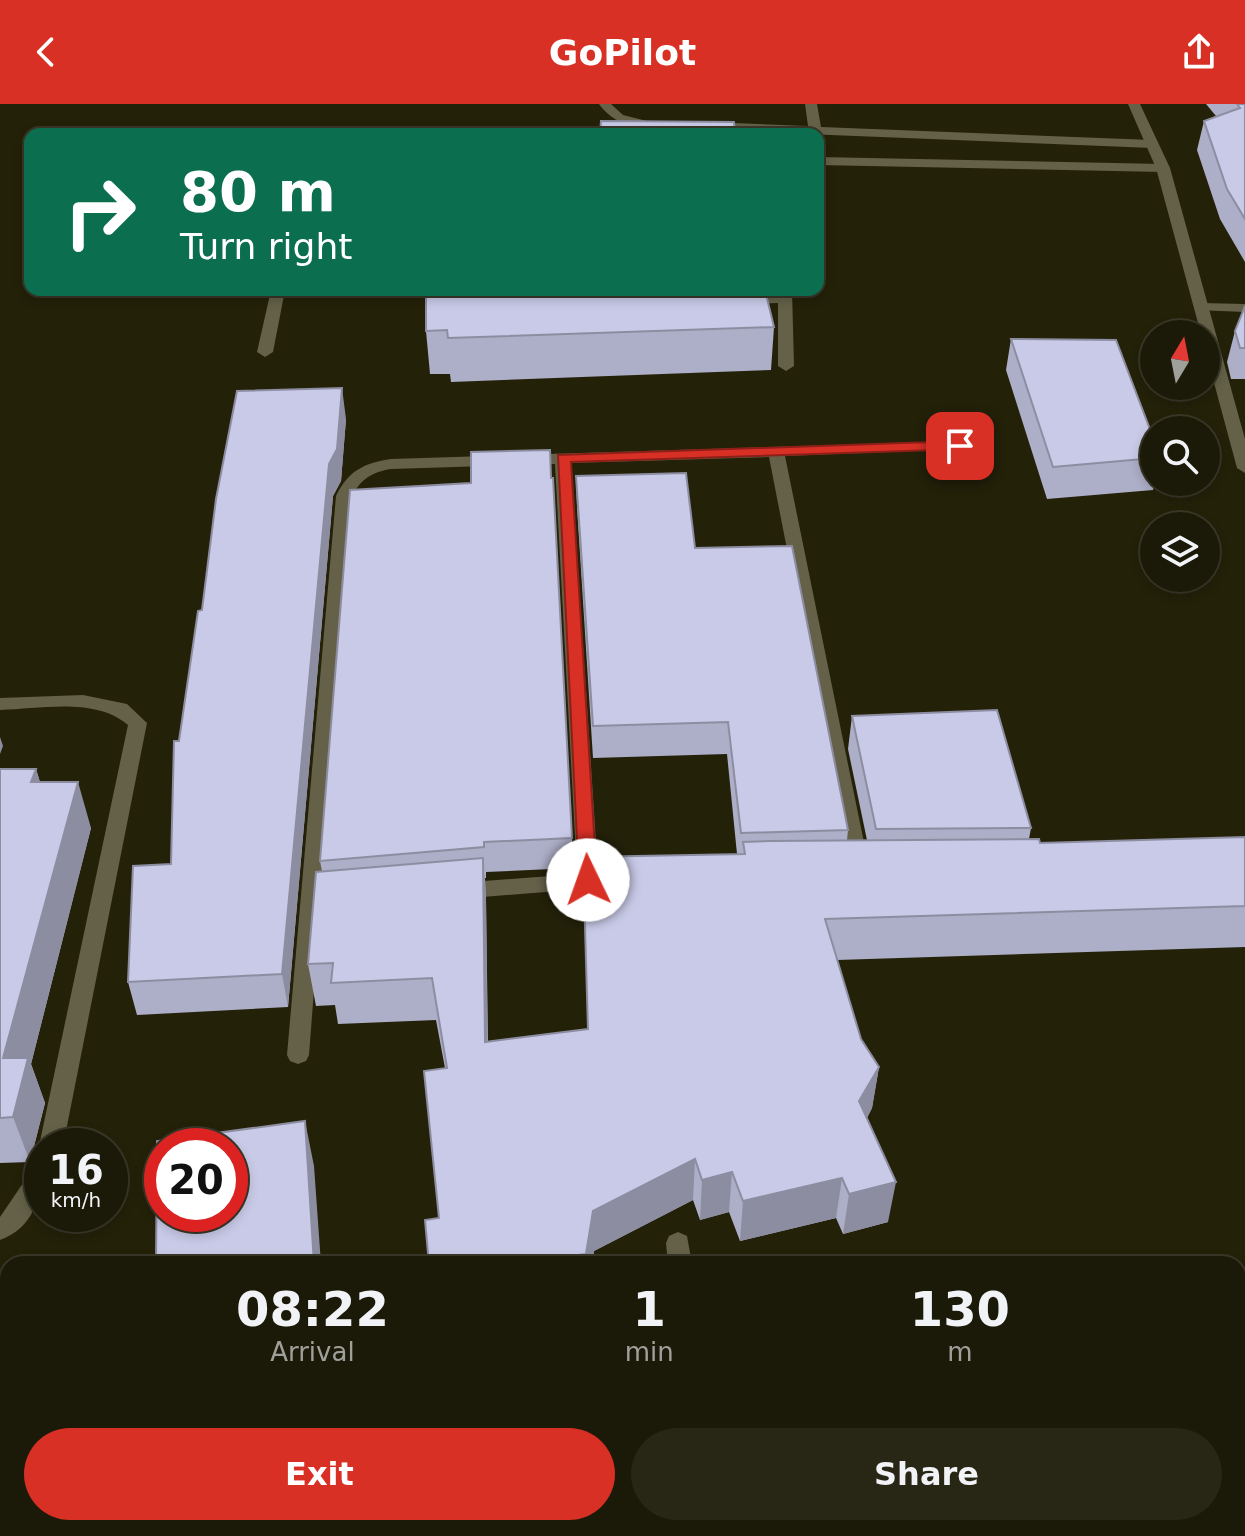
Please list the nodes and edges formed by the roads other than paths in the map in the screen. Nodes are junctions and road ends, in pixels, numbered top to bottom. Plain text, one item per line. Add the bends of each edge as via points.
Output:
1 (605, 104) edge
2 (811, 104) edge
3 (1134, 104) edge
4 (657, 124) edge
5 (689, 125) edge
6 (765, 128) edge
7 (815, 128) edge
8 (824, 130) edge
9 (1152, 144) junction
10 (824, 161) edge
11 (1163, 168) junction
12 (277, 296) edge
13 (767, 296) edge
14 (785, 296) edge
15 (722, 301) edge
16 (1201, 307) junction
17 (1245, 308) edge
18 (265, 352) dead end
19 (786, 366) dead end
20 (960, 446) dead end
21 (776, 451) junction
22 (563, 458) junction
23 (1245, 468) edge
24 (0, 704) edge
25 (860, 872) edge
26 (633, 878) edge
27 (588, 880) junction
28 (434, 893) edge
29 (298, 1055) dead end
30 (55, 1128) edge
31 (24, 1203) edge
32 (0, 1230) edge

1 - 4 street via 623,121
2 - 7 street
3 - 9 street
5 - 6 street
8 - 9 street
9 - 11 street
10 - 11 street
11 - 16 street
12 - 18 street
13 - 15 street
14 - 19 street
16 - 17 street
16 - 23 street
20 - 21 street
21 - 22 street
21 - 25 street
22 - 27 street
22 - 29 street via 369,467 352,479 344,496 318,903
24 - 30 street via 83,701 120,708 138,723
26 - 27 street
27 - 28 street
31 - 32 street

